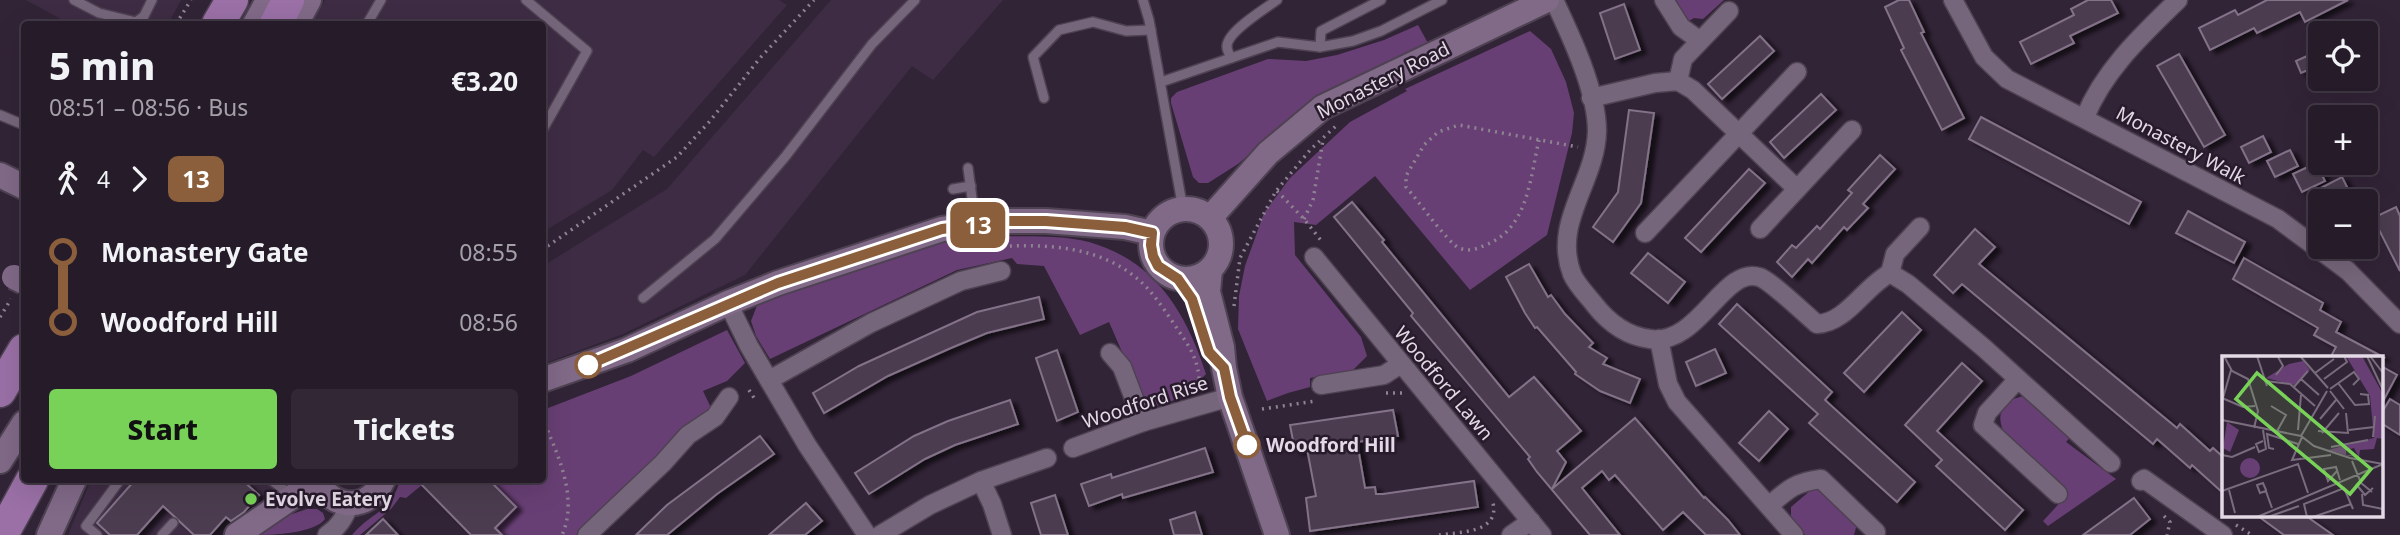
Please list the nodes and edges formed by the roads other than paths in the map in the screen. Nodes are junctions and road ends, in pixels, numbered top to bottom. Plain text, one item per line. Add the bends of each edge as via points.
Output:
1 (74, 0) edge
2 (152, 0) edge
3 (232, 0) edge
4 (268, 0) edge
5 (288, 0) edge
6 (309, 0) edge
7 (381, 0) edge
8 (526, 0) edge
9 (915, 0) edge
10 (1143, 0) edge
11 (1277, 0) edge
12 (1381, 0) edge
13 (1442, 0) edge
14 (1547, 0) edge
15 (1554, 0) edge
16 (1664, 0) edge
17 (1952, 0) edge
18 (2178, 0) edge
19 (1729, 10) dead end
20 (132, 21) edge
21 (137, 21) edge
22 (220, 21) edge
23 (257, 21) edge
24 (278, 21) edge
25 (298, 21) edge
26 (369, 21) edge
27 (1151, 30) junction
28 (1699, 40) junction
29 (1320, 47) junction
30 (1231, 58) junction
31 (1797, 72) dead end
32 (1678, 81) junction
33 (1161, 82) junction
34 (1044, 98) dead end
35 (1591, 98) junction
36 (0, 115) edge
37 (2085, 117) junction
38 (21, 124) edge
39 (546, 124) edge
40 (1852, 130) dead end
41 (1739, 133) junction
42 (968, 168) dead end
43 (0, 175) edge
44 (21, 186) edge
45 (971, 186) junction
46 (953, 189) dead end
47 (1797, 189) junction
48 (1183, 209) junction
49 (1210, 218) junction
50 (976, 225) junction
51 (1920, 227) dead end
52 (1759, 229) dead end
53 (1152, 233) junction
54 (1646, 233) dead end
55 (1314, 257) dead end
56 (1210, 270) junction
57 (1002, 271) dead end
58 (1890, 273) junction
59 (1178, 279) junction
60 (643, 298) dead end
61 (729, 303) junction
62 (2400, 324) edge
63 (1659, 339) junction
64 (1110, 353) dead end
65 (21, 355) edge
66 (1401, 364) junction
67 (1224, 368) junction
68 (546, 379) edge
69 (2018, 379) junction
70 (769, 380) junction
71 (0, 391) edge
72 (1324, 392) road end
73 (729, 397) dead end
74 (1230, 397) junction
75 (1143, 422) junction
76 (21, 428) edge
77 (1073, 448) dead end
78 (1047, 458) dead end
79 (0, 461) edge
80 (2111, 463) dead end
81 (981, 481) junction
82 (2141, 481) dead end
83 (30, 483) edge
84 (73, 483) edge
85 (118, 483) edge
86 (275, 483) edge
87 (312, 483) edge
88 (319, 483) edge
89 (381, 483) edge
90 (2058, 494) dead end
91 (292, 496) junction
92 (350, 503) junction
93 (1770, 505) junction
94 (173, 523) dead end
95 (1537, 528) edge
96 (1880, 531) edge
97 (2210, 532) edge
98 (2, 535) edge
99 (49, 535) edge
100 (97, 535) edge
101 (162, 535) edge
102 (237, 535) edge
103 (327, 535) edge
104 (587, 535) edge
105 (867, 535) edge
106 (880, 535) edge
107 (1002, 535) edge
108 (1277, 535) edge
109 (1511, 535) edge
110 (1794, 535) edge

1 - 20 lane via 99,13
2 - 21 lane
3 - 22 highway
4 - 23 street
5 - 24 highway
6 - 25 street
7 - 26 lane
8 - 39 lane via 587,51
9 - 60 lane via 872,44 715,239
10 - 27 lane
11 - 30 lane via 1229,39
12 - 29 lane via 1321,31
13 - 29 lane via 1381,32
14 - 49 street, Monastery Road via 1322,107 1268,153
15 - 35 street
16 - 28 street via 1681,27
17 - 37 street, Monastery Walk via 1984,57 2007,79
18 - 37 street via 2119,61
19 - 28 street
27 - 33 lane
27 - 34 lane via 1126,31 1093,22 1059,30 1033,57
28 - 32 street via 1684,59
29 - 30 lane via 1278,42
30 - 33 lane
31 - 41 street
32 - 35 street
32 - 41 street
33 - 48 lane
35 - 63 street via 1597,128 1594,151 1567,228 1572,274 1608,322 1628,333
36 - 38 lane
37 - 62 street, Monastery Walk via 2278,219 2348,271
40 - 47 street
41 - 47 street
41 - 54 street
42 - 45 lane
43 - 44 street
45 - 46 lane
45 - 50 lane
47 - 52 street
48 - 49 street
48 - 53 street via 1164,216
49 - 56 street via 1221,238 1218,261
50 - 53 street via 1056,221
50 - 61 street via 942,229 883,247
51 - 58 street via 1895,254
53 - 59 street via 1158,266
55 - 66 street, Woodford Lawn
56 - 59 street via 1200,277
56 - 67 street via 1208,292
57 - 70 street via 961,281 871,323
58 - 63 street via 1830,323 1816,324 1760,277 1745,276 1700,318 1672,338
58 - 69 street
59 - 67 street via 1192,299 1209,352
61 - 68 street via 627,350
61 - 70 street
63 - 93 street via 1668,384 1677,402
64 - 75 street via 1122,367
65 - 71 highway
66 - 72 street via 1384,375
66 - 95 street, Woodford Lawn
67 - 74 street
69 - 80 street
69 - 90 street via 1987,413 1983,425
70 - 105 street
73 - 104 street via 715,417 688,435
74 - 75 street, Woodford Rise
74 - 108 street
75 - 77 street, Woodford Rise
76 - 79 street
78 - 81 street
81 - 106 street
81 - 107 street
82 - 97 street
83 - 98 highway
84 - 99 street
85 - 100 lane via 86,526
86 - 91 lane
87 - 91 street
88 - 92 street via 330,497
89 - 92 street via 372,496
91 - 102 street
92 - 103 street via 345,517
93 - 96 street via 1801,482 1821,479
93 - 110 street
94 - 101 lane
95 - 109 street

